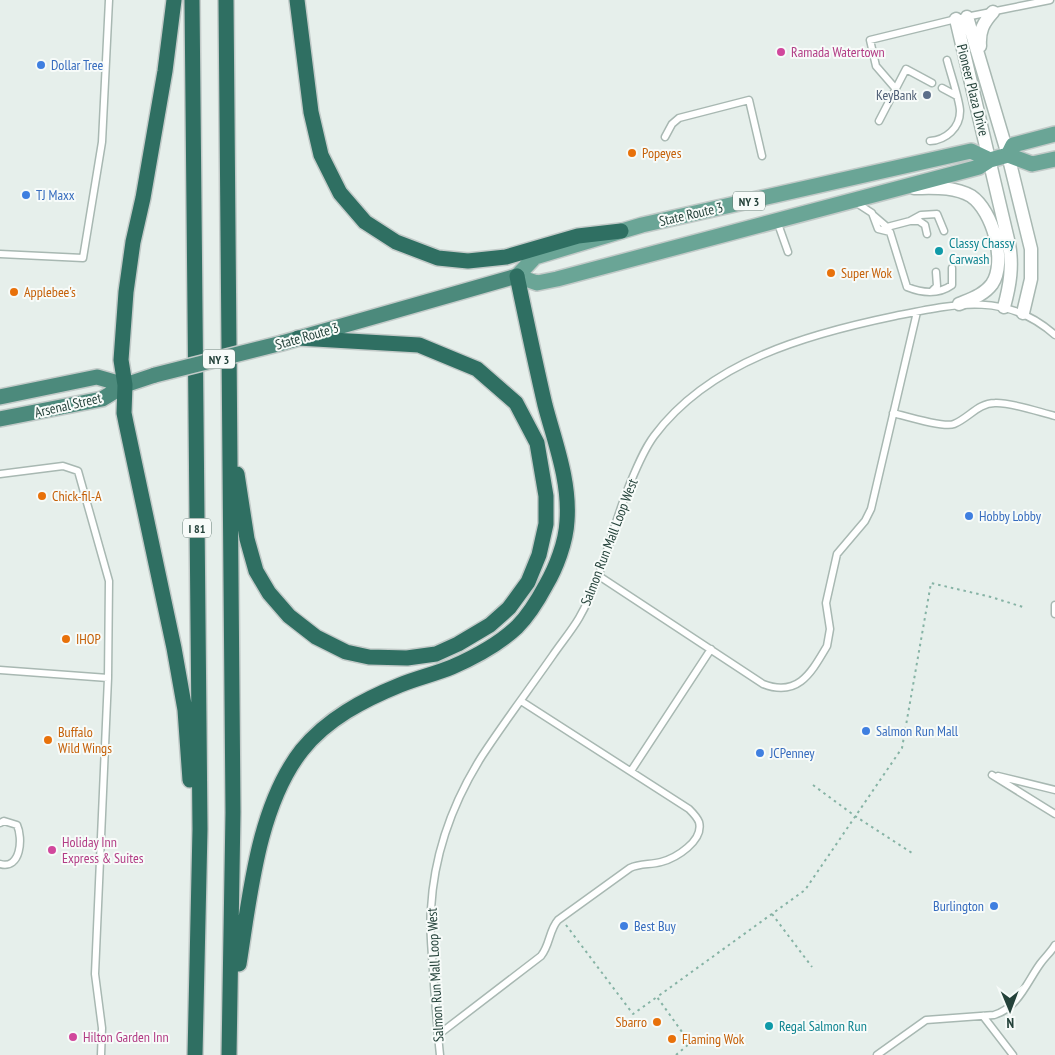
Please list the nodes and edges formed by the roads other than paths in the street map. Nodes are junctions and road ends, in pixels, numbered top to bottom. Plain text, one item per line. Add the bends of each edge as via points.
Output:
1 (109, 0) edge
2 (174, 0) edge
3 (192, 0) edge
4 (226, 0) edge
5 (297, 0) edge
6 (1050, 0) edge
7 (993, 12) junction
8 (962, 18) junction
9 (946, 60) dead end
10 (982, 66) junction
11 (932, 83) dead end
12 (895, 88) junction
13 (942, 88) dead end
14 (956, 96) junction
15 (879, 121) dead end
16 (1055, 134) edge
17 (665, 137) dead end
18 (930, 141) dead end
19 (1008, 155) junction
20 (762, 156) dead end
21 (1055, 159) edge
22 (990, 160) junction
23 (901, 188) junction
24 (854, 200) junction
25 (872, 214) junction
26 (777, 221) junction
27 (910, 221) junction
28 (621, 231) junction
29 (944, 231) dead end
30 (927, 234) dead end
31 (788, 252) dead end
32 (0, 254) edge
33 (952, 268) dead end
34 (936, 272) dead end
35 (517, 276) junction
36 (931, 292) junction
37 (959, 304) junction
38 (1004, 307) junction
39 (917, 312) junction
40 (1023, 313) junction
41 (1055, 335) edge
42 (298, 338) junction
43 (125, 385) junction
44 (0, 397) edge
45 (894, 413) junction
46 (1055, 416) edge
47 (0, 419) edge
48 (229, 431) junction
49 (0, 474) edge
50 (599, 576) junction
51 (1055, 605) edge
52 (1055, 614) edge
53 (711, 650) junction
54 (0, 670) edge
55 (108, 678) junction
56 (521, 701) junction
57 (631, 772) junction
58 (1055, 790) edge
59 (1055, 814) edge
60 (0, 823) edge
61 (0, 864) edge
62 (1055, 945) edge
63 (197, 998) junction
64 (231, 1012) junction
65 (983, 1016) junction
66 (438, 1035) junction
67 (101, 1055) edge
68 (195, 1055) edge
69 (229, 1055) edge
70 (440, 1055) edge
71 (877, 1055) edge
72 (1012, 1055) edge

1 - 32 lane via 102,142 83,258
2 - 43 highway via 165,71 126,292 121,360
3 - 63 highway, I 81 via 200,820
4 - 48 highway, I 81
5 - 28 highway via 310,112 321,155 340,193 365,222 396,242 430,255 468,261 506,257 578,236
6 - 7 lane
7 - 8 lane
7 - 10 street via 980,32
8 - 10 street, Pioneer Plaza Drive
8 - 12 lane via 870,40 876,66
8 - 22 street, Pioneer Plaza Drive
9 - 14 lane
10 - 19 street, Pioneer Plaza Drive
11 - 12 lane via 906,69
12 - 15 lane
13 - 14 lane
14 - 18 lane via 960,110 949,136
16 - 19 main road, State Route 3 / NY 3 via 1013,144
17 - 20 lane via 679,118 749,100
19 - 21 main road via 1032,164
19 - 22 main road, State Route 3 / NY 3
19 - 40 street, Pioneer Plaza Drive via 1032,249 1032,279
22 - 23 main road, State Route 3 / NY 3 via 979,168
22 - 28 main road, State Route 3 / NY 3 via 972,151
22 - 38 street, Pioneer Plaza Drive via 1011,258 1011,276
23 - 24 main road, State Route 3 / NY 3
23 - 37 street via 948,188 962,192 977,202 988,217 998,251 996,277 985,292
24 - 25 lane
24 - 26 main road, State Route 3 / NY 3
25 - 27 lane via 887,226
25 - 36 lane via 878,228 890,232 907,287
26 - 31 lane
26 - 35 main road, State Route 3 / NY 3 via 557,279 537,283
27 - 29 lane via 921,215 937,214
27 - 30 lane via 925,225
28 - 35 main road, State Route 3 / NY 3 via 535,257
33 - 36 lane via 952,285 946,290
34 - 36 lane via 937,286
35 - 42 highway, State Route 3 / NY 3
35 - 64 highway via 545,404 565,473 567,522 554,571 534,607 516,627 490,647 451,668 400,685 343,713 324,726 288,769 272,805 254,868
37 - 38 lane, Salmon Run Mall Loop West
37 - 39 lane, Salmon Run Mall Loop West
38 - 40 lane, Salmon Run Mall Loop West
39 - 45 lane
39 - 50 lane, Salmon Run Mall Loop West via 813,337 768,352 741,364 699,390 680,406 642,456
40 - 41 lane, Salmon Run Mall Loop West
42 - 43 highway, State Route 3 / NY 3, bridge
42 - 48 highway via 419,345 477,368 516,403 537,443 546,496 546,524 528,582 509,608 490,625 436,654 369,658 346,652 316,638 288,616 269,594 256,571 247,539
43 - 44 highway, Arsenal Street via 97,377
43 - 47 highway, Arsenal Street / NY 3 via 102,399
43 - 63 highway via 124,413 184,710 191,786
45 - 46 lane via 949,425 986,404 997,402
45 - 53 lane via 868,516 837,554 826,603 830,640 809,675 795,684 779,688 768,686
48 - 64 highway, I 81 via 233,812
49 - 55 lane via 63,466 78,471 109,581
50 - 53 lane
50 - 56 lane, Salmon Run Mall Loop West via 578,620
51 - 52 lane
53 - 57 lane
54 - 55 lane
55 - 67 lane via 95,974 102,1028
56 - 57 lane
56 - 66 lane, Salmon Run Mall Loop West via 482,756 462,792 439,854 430,912
57 - 66 lane via 689,809 699,821 697,836 688,846 664,861 630,868 561,918 554,925 541,956
58 - 59 lane via 992,775
60 - 61 lane via 17,825 20,849 12,862
62 - 65 lane via 1014,1004 1001,1013
63 - 68 highway, I 81
64 - 69 highway, I 81
65 - 71 lane via 926,1020
65 - 72 lane
66 - 70 lane, Salmon Run Mall Loop West

